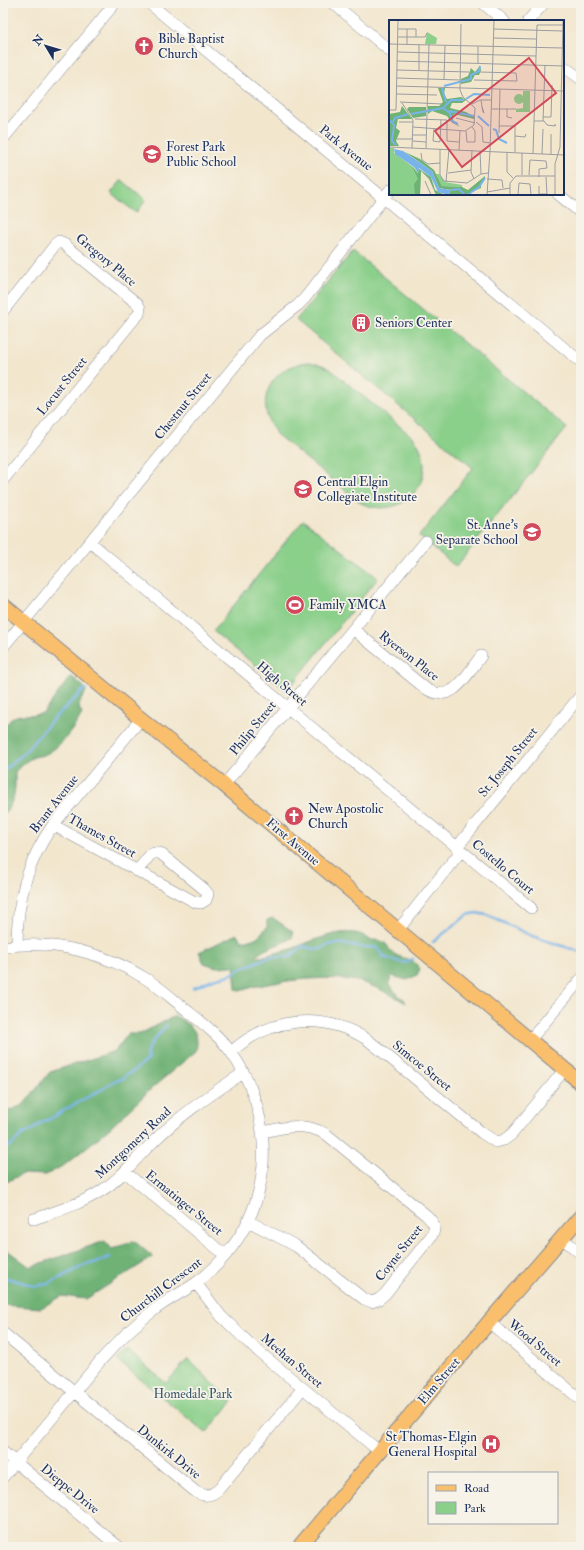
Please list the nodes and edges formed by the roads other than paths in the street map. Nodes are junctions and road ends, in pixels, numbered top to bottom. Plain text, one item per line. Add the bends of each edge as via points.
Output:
1 (115, 3) edge
2 (149, 3) edge
3 (333, 3) edge
4 (483, 3) edge
5 (544, 3) edge
6 (503, 20) edge
7 (529, 20) edge
8 (389, 50) edge
9 (564, 67) edge
10 (581, 79) edge
11 (3, 139) edge
12 (387, 194) edge
13 (559, 195) edge
14 (581, 213) edge
15 (140, 308) joint
16 (3, 311) edge
17 (581, 362) edge
18 (3, 480) edge
19 (426, 541) dead end
20 (90, 542) junction
21 (3, 605) edge
22 (23, 622) junction
23 (354, 630) junction
24 (3, 647) edge
25 (481, 656) dead end
26 (581, 695) edge
27 (288, 708) junction
28 (140, 719) junction
29 (224, 785) junction
30 (53, 825) junction
31 (459, 849) junction
32 (137, 871) junction
33 (531, 908) dead end
34 (398, 930) junction
35 (16, 945) junction
36 (3, 947) edge
37 (581, 979) edge
38 (530, 1040) junction
39 (231, 1052) junction
40 (565, 1070) junction
41 (243, 1073) junction
42 (581, 1083) edge
43 (263, 1132) junction
44 (125, 1172) junction
45 (581, 1216) edge
46 (34, 1219) dead end
47 (248, 1221) junction
48 (562, 1238) junction
49 (581, 1254) edge
50 (225, 1255) junction
51 (196, 1283) junction
52 (488, 1322) junction
53 (3, 1333) edge
54 (303, 1388) junction
55 (74, 1392) junction
56 (581, 1400) edge
57 (3, 1452) edge
58 (380, 1452) junction
59 (15, 1462) junction
60 (3, 1477) edge
61 (119, 1547) edge
62 (299, 1547) edge

1 - 11 street
2 - 12 street, Park Avenue
3 - 8 street
4 - 6 street
5 - 7 street
9 - 10 street
12 - 17 street, Park Avenue
12 - 20 street, Chestnut Street via 305,298 260,335
13 - 14 street
15 - 16 street, Gregory Place via 59,242
15 - 18 street, Locust Street via 136,318
19 - 23 street, Philip Street
20 - 22 street, Chestnut Street
20 - 27 street, High Street
21 - 22 main road, First Avenue
22 - 24 street, Chestnut Street
22 - 28 main road, First Avenue
23 - 25 street, Ryerson Place via 424,688 437,694 445,694 456,688
23 - 27 street, Philip Street
26 - 31 street, St. Joseph Street
27 - 29 street, Philip Street
27 - 31 street, High Street
28 - 29 main road, First Avenue
28 - 30 street, Brant Avenue
29 - 34 main road, First Avenue
30 - 32 street, Thames Street
30 - 35 street, Brant Avenue via 42,840 24,880
31 - 33 street, Costello Court
31 - 34 street, St. Joseph Street
32 - 32 street, Thames Street via 195,902 201,903 206,900 208,894 204,889 160,853 150,855
34 - 38 main road, First Avenue
35 - 36 street, Churchill Crescent
35 - 39 street, Churchill Crescent via 73,949 125,966 156,985 213,1033
37 - 38 street
38 - 40 main road, First Avenue
39 - 40 street, Simcoe Street via 246,1040 284,1023 326,1023 343,1028 368,1040 496,1142 512,1134
39 - 41 street, Churchill Crescent
40 - 42 main road, First Avenue
41 - 43 street, Churchill Crescent via 254,1096
41 - 44 street, Montgomery Road via 169,1126
43 - 47 street, Churchill Crescent via 263,1174
43 - 47 street, Coyne Street via 298,1126 326,1134 426,1215 434,1223 435,1229 385,1294 372,1302 364,1299 296,1246
44 - 46 street, Montgomery Road via 91,1197
44 - 50 street, Ermatinger Street
45 - 48 main road, Elm Street
47 - 50 street, Churchill Crescent
48 - 49 street
48 - 52 main road, Elm Street
50 - 51 street, Churchill Crescent
51 - 54 street, Meehan Street via 227,1322
51 - 55 street, Churchill Crescent via 161,1305 132,1328
52 - 56 street, Wood Street
52 - 58 main road, Elm Street
53 - 55 street, Dunkirk Drive
54 - 55 street, Dunkirk Drive via 218,1490 207,1496 197,1493
54 - 58 street, Meehan Street
55 - 59 street, Churchill Crescent
57 - 59 street, Dieppe Drive
58 - 62 main road, Elm Street
59 - 60 street, Churchill Crescent
59 - 61 street, Dieppe Drive

